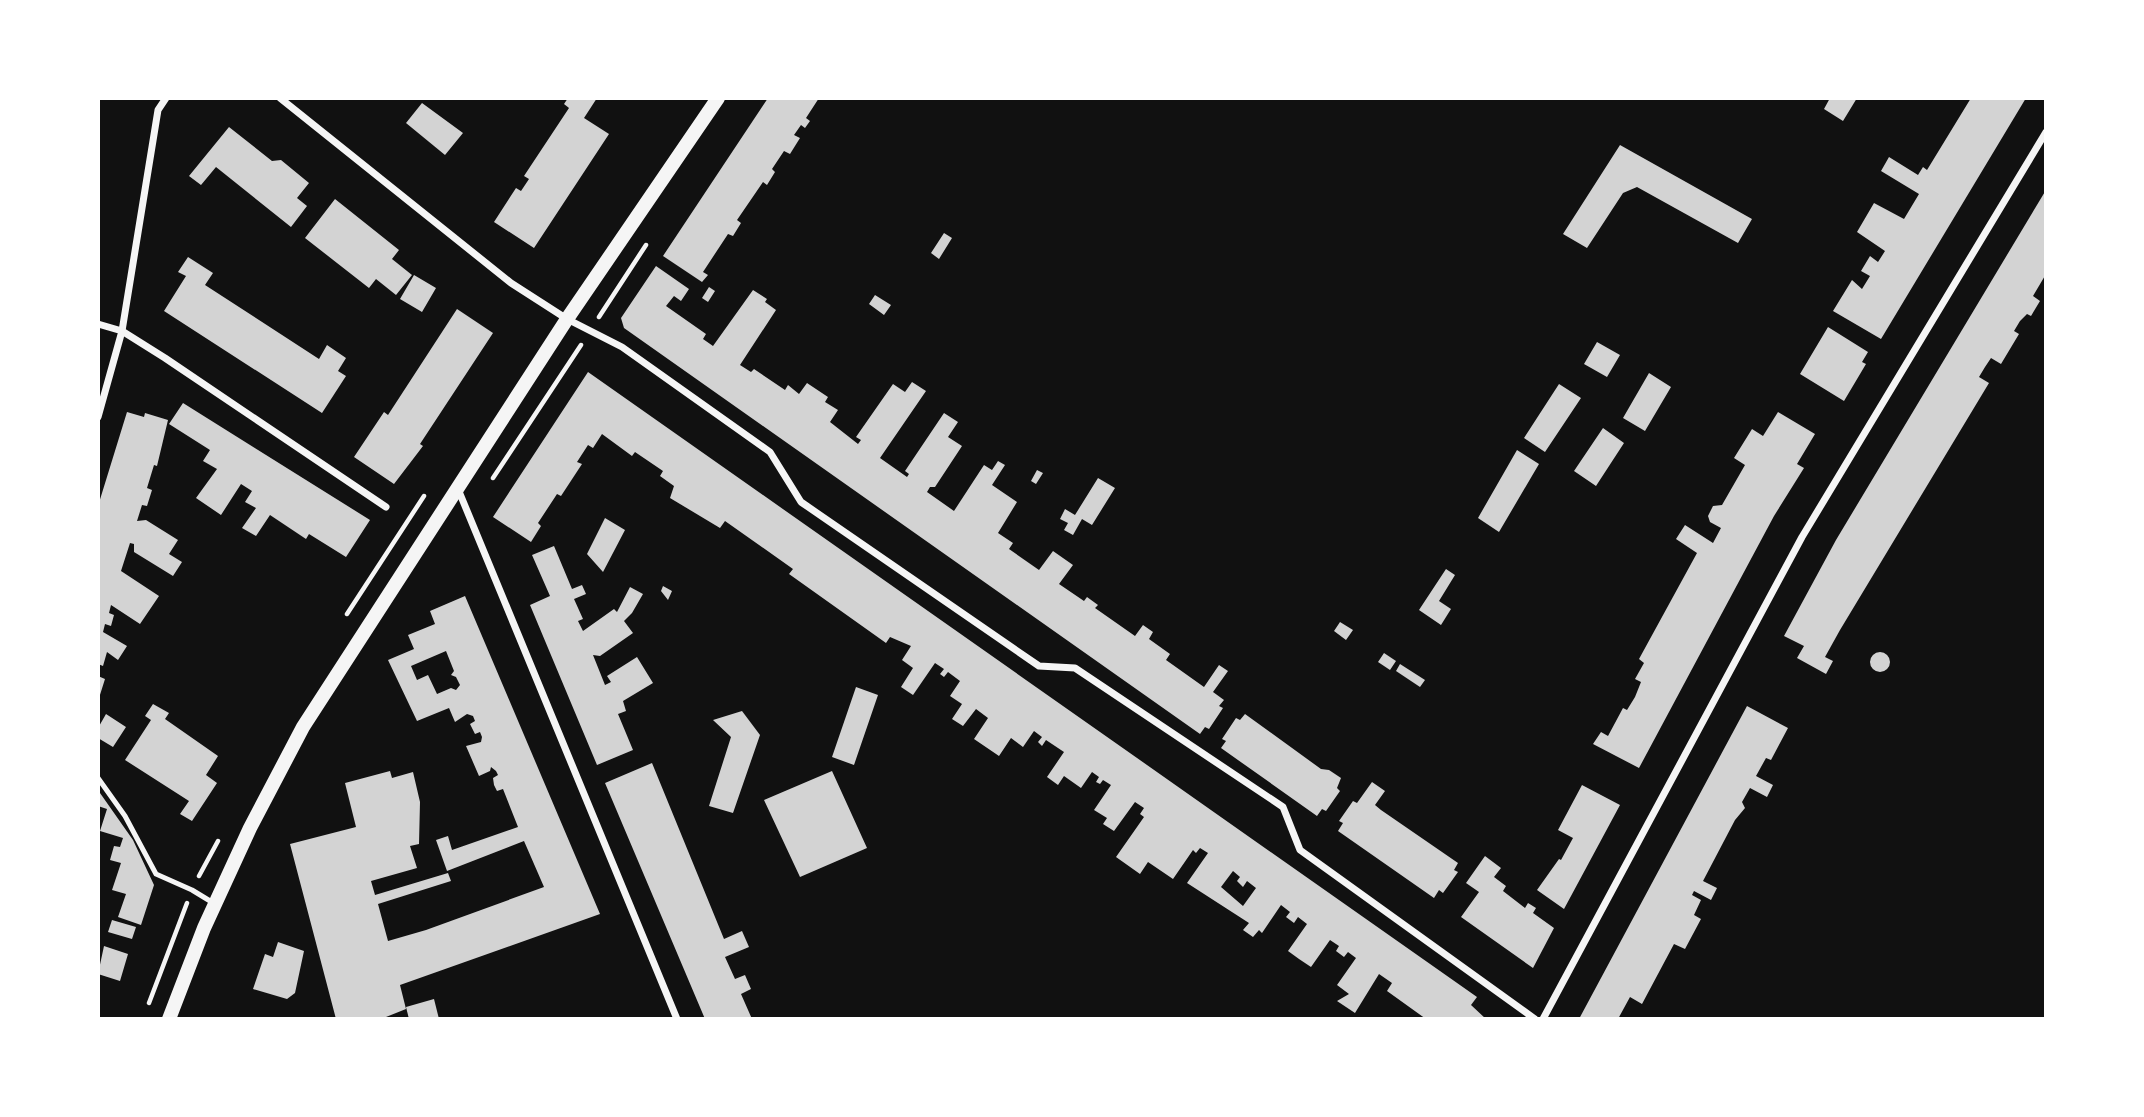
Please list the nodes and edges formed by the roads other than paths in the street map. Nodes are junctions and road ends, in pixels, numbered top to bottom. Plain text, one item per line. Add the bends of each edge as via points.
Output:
1 (166, 98) edge
2 (280, 98) edge
3 (718, 98) edge
4 (2046, 132) edge
5 (567, 319) junction
6 (98, 324) edge
7 (122, 331) junction
8 (98, 417) edge
9 (457, 486) junction
10 (386, 507) road end
11 (98, 778) edge
12 (215, 905) junction
13 (169, 1019) edge
14 (677, 1019) edge
15 (1535, 1019) edge
16 (1543, 1019) edge

1 - 7 street via 158,110
2 - 5 street via 511,283
3 - 5 main road
4 - 16 street via 1802,537
5 - 9 main road
5 - 15 street via 622,347 770,452 802,502 1039,666 1075,668 1283,807 1300,850
6 - 7 street
7 - 8 street
7 - 10 street
9 - 12 main road via 303,727
9 - 14 street
11 - 12 lane via 156,874
12 - 13 main road

